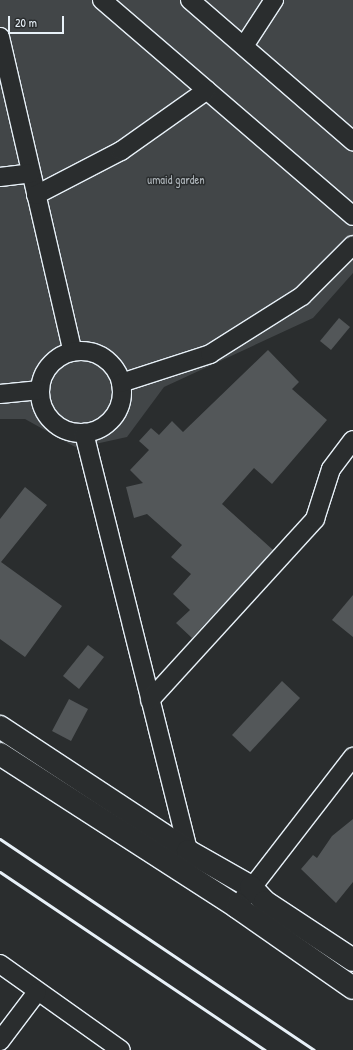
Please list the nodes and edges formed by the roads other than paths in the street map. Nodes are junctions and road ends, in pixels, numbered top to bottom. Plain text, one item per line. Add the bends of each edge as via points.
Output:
1 (102, 0) edge
2 (190, 0) edge
3 (274, 0) edge
4 (0, 37) edge
5 (244, 46) junction
6 (207, 90) junction
7 (353, 141) edge
8 (31, 173) junction
9 (0, 178) edge
10 (36, 195) junction
11 (353, 216) edge
12 (353, 245) edge
13 (73, 352) junction
14 (121, 383) junction
15 (40, 390) junction
16 (0, 394) edge
17 (84, 433) junction
18 (353, 440) edge
19 (150, 700) junction
20 (0, 727) edge
21 (0, 754) edge
22 (353, 757) edge
23 (188, 852) junction
24 (251, 887) junction
25 (237, 907) junction
26 (353, 960) edge
27 (0, 964) edge
28 (353, 988) edge
29 (37, 992) junction
30 (0, 1041) edge
31 (121, 1050) edge

1 - 6 street
2 - 5 street
3 - 5 street
4 - 8 street
5 - 7 street
6 - 10 street via 121,151
6 - 11 street
8 - 9 street
8 - 10 street
10 - 13 street
12 - 14 street via 302,296 210,354
13 - 14 street via 87,351 102,357 113,366
13 - 15 street via 59,357 50,364 42,377
14 - 17 street via 121,398 112,418 100,428
15 - 16 street
15 - 17 street via 42,406 49,418 63,428
17 - 19 street
18 - 19 street via 331,469 316,519
19 - 23 street
20 - 23 main road
21 - 25 main road
22 - 24 street
23 - 24 main road
24 - 25 street
24 - 26 main road via 265,902
25 - 28 main road
27 - 29 street
29 - 30 street
29 - 31 street

